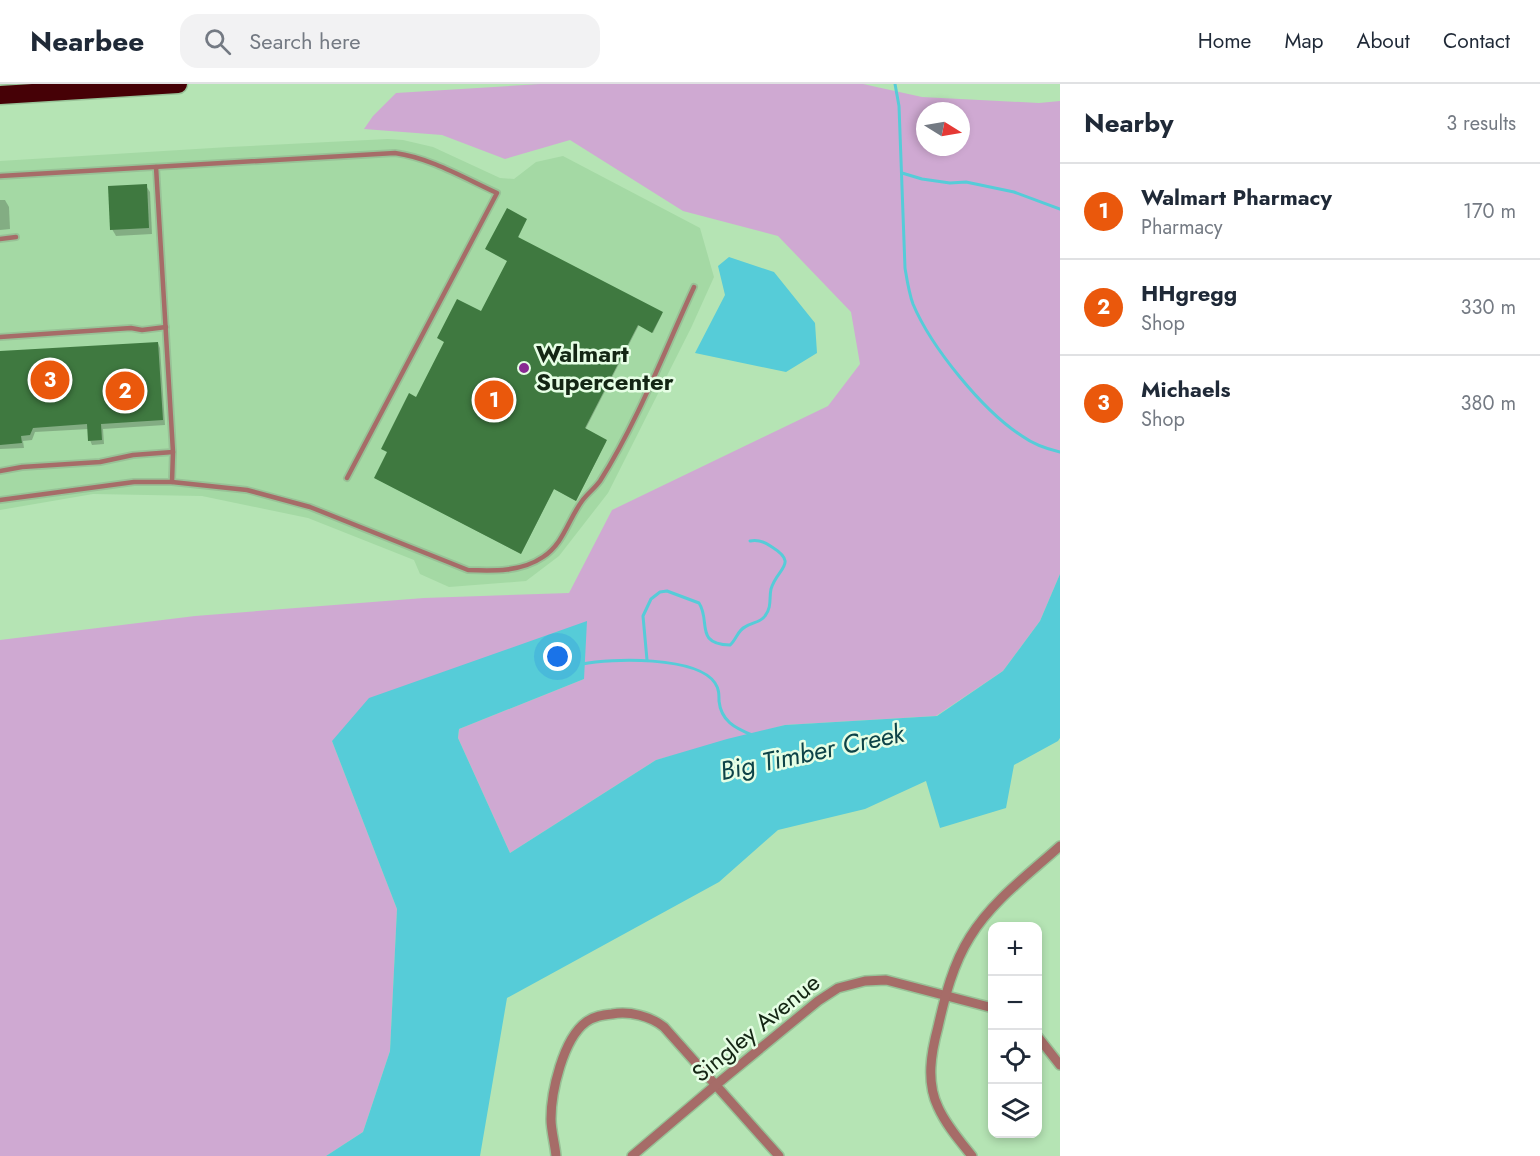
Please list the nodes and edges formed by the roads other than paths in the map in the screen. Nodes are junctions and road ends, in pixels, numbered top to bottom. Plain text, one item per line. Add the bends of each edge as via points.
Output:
1 (178, 84) edge
2 (24, 89) edge
3 (0, 95) edge
4 (156, 167) junction
5 (0, 176) edge
6 (15, 237) dead end
7 (0, 239) edge
8 (694, 287) dead end
9 (166, 327) junction
10 (0, 337) edge
11 (173, 452) junction
12 (0, 471) edge
13 (347, 478) dead end
14 (172, 482) junction
15 (0, 500) edge
16 (1060, 846) edge
17 (945, 995) junction
18 (988, 1007) edge
19 (1042, 1042) edge
20 (1060, 1065) edge
21 (717, 1084) junction
22 (556, 1156) edge
23 (632, 1156) edge
24 (779, 1156) edge
25 (972, 1156) edge

1 - 2 highway
2 - 3 highway
4 - 5 lane
4 - 9 lane
4 - 13 lane via 395,153 433,163 497,193
6 - 7 lane
8 - 14 lane via 633,420 599,482 581,502 561,541 525,568 468,570 310,507 247,490
9 - 10 lane
9 - 11 lane
11 - 12 lane
11 - 14 lane
14 - 15 lane via 134,482
16 - 17 street via 994,906 970,937
17 - 18 street, Singley Avenue
17 - 21 street, Singley Avenue via 886,980 838,988
17 - 25 street via 930,1056 932,1088 937,1106
19 - 20 street
21 - 22 street via 655,1019 627,1012 588,1020 560,1066 551,1119
21 - 23 street, Singley Avenue
21 - 24 street

